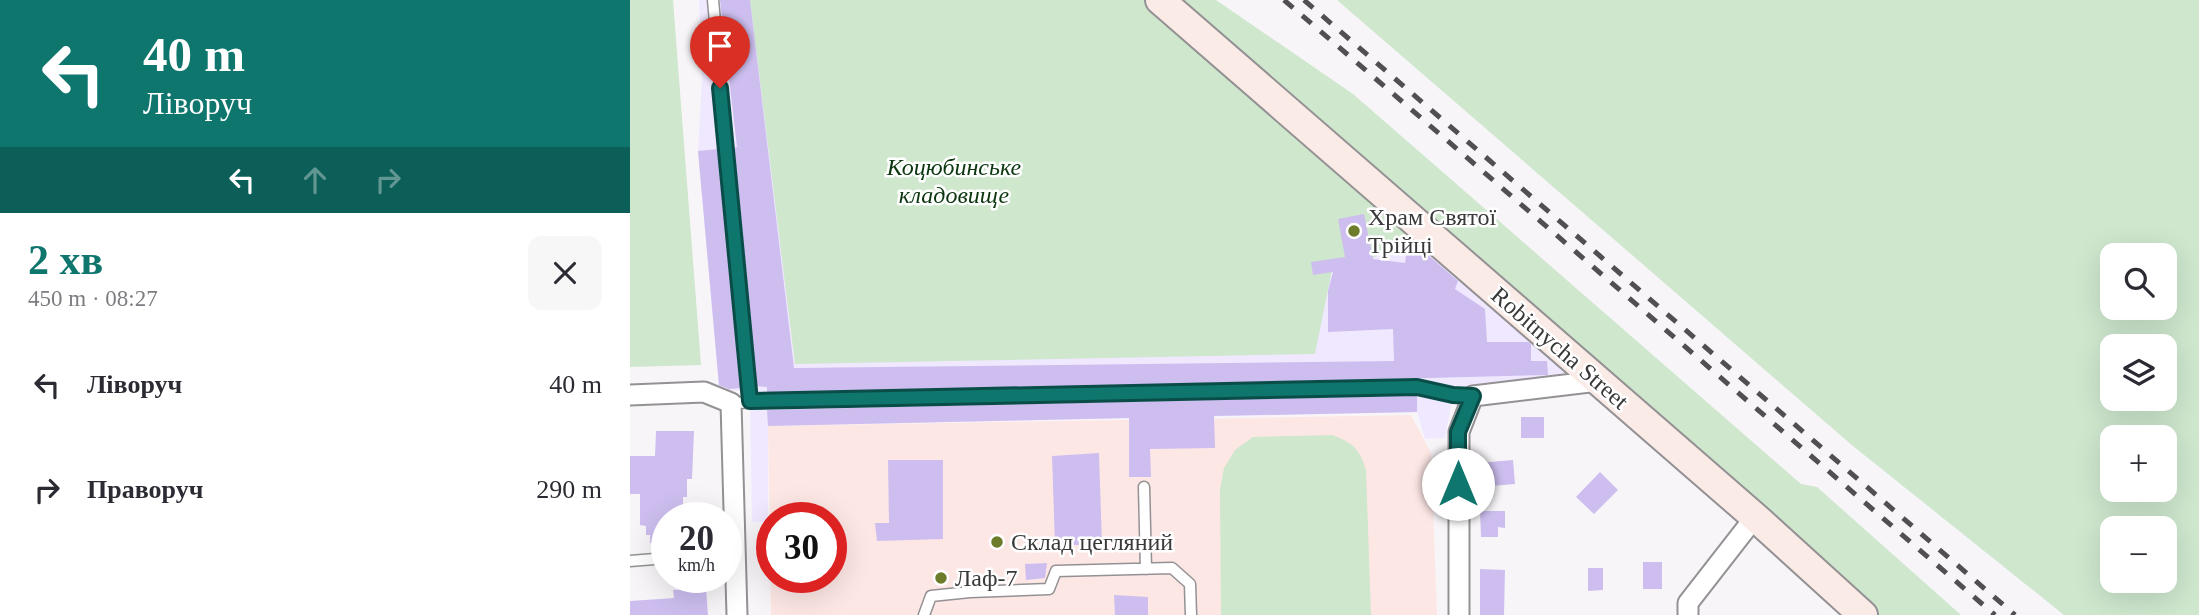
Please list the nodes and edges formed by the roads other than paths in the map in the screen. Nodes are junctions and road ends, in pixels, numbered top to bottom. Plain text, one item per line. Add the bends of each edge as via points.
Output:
1 (713, 0) edge
2 (1160, 0) edge
3 (1598, 382) junction
4 (630, 395) edge
5 (1473, 396) junction
6 (741, 402) junction
7 (1144, 487) dead end
8 (734, 502) edge
9 (1755, 517) junction
10 (651, 559) edge
11 (630, 561) edge
12 (1146, 569) junction
13 (735, 593) edge
14 (737, 615) edge
15 (924, 615) edge
16 (1191, 615) edge
17 (1459, 615) edge
18 (1688, 615) edge
19 (1863, 615) edge

1 - 6 lane
2 - 3 street, Robitnycha Street
3 - 5 street
3 - 9 street, Robitnycha Street
4 - 6 street via 704,392
5 - 6 lane via 1417,387
5 - 17 street via 1458,432
6 - 8 street
7 - 12 lane
9 - 18 street via 1688,603
9 - 19 street, Robitnycha Street
10 - 11 lane
12 - 15 lane via 1056,570 1049,589 931,596
12 - 16 lane via 1172,569 1190,584
13 - 14 street

